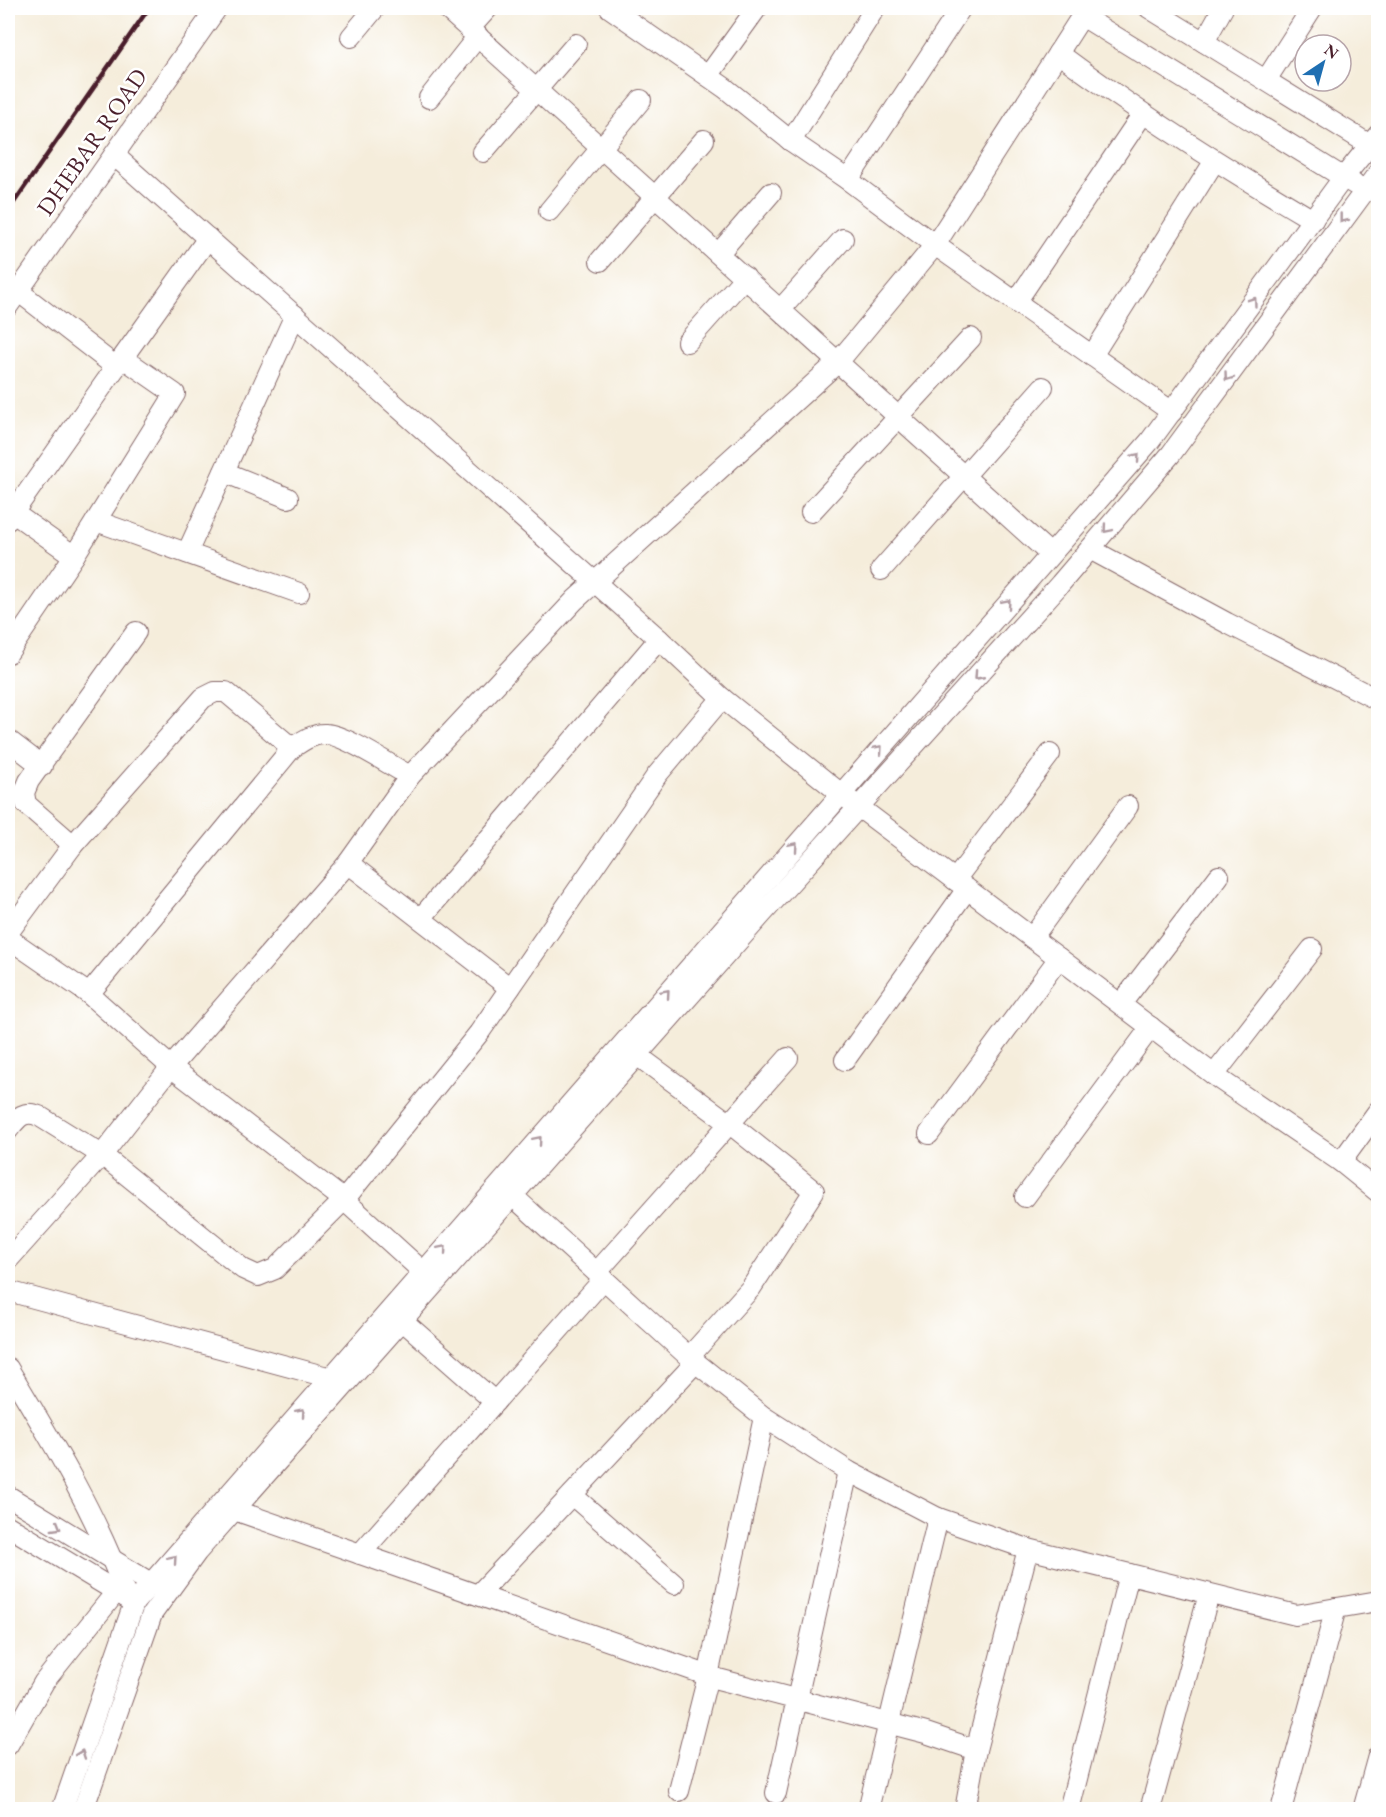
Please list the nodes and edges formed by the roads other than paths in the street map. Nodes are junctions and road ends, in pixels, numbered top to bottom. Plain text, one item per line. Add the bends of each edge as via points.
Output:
1 (218, 8) edge
2 (375, 8) edge
3 (446, 8) edge
4 (488, 8) edge
5 (610, 8) edge
6 (757, 8) edge
7 (874, 8) edge
8 (961, 8) edge
9 (1149, 8) edge
10 (1223, 8) edge
11 (1312, 8) edge
12 (1085, 12) edge
13 (634, 14) edge
14 (474, 32) junction
15 (351, 37) dead end
16 (1204, 42) junction
17 (576, 44) dead end
18 (1058, 54) junction
19 (708, 76) junction
20 (1266, 80) junction
21 (538, 89) junction
22 (429, 98) dead end
23 (641, 100) dead end
24 (1142, 115) junction
25 (704, 140) dead end
26 (791, 141) junction
27 (1376, 143) edge
28 (603, 148) junction
29 (483, 152) dead end
30 (114, 155) junction
31 (1215, 162) junction
32 (1378, 173) edge
33 (1343, 178) junction
34 (848, 180) junction
35 (771, 193) dead end
36 (1372, 193) edge
37 (656, 195) junction
38 (549, 211) dead end
39 (1313, 220) junction
40 (208, 238) junction
41 (843, 239) dead end
42 (935, 245) junction
43 (719, 253) junction
44 (600, 261) dead end
45 (745, 277) junction
46 (13, 298) edge
47 (1016, 302) junction
48 (781, 309) junction
49 (295, 315) junction
50 (971, 338) dead end
51 (687, 342) dead end
52 (1092, 356) junction
53 (839, 361) junction
54 (120, 363) junction
55 (1043, 387) dead end
56 (1172, 412) junction
57 (900, 417) junction
58 (224, 472) junction
59 (964, 475) junction
60 (288, 498) dead end
61 (811, 512) dead end
62 (9, 514) edge
63 (96, 521) junction
64 (1090, 549) junction
65 (187, 553) junction
66 (1050, 554) junction
67 (74, 556) junction
68 (881, 570) dead end
69 (594, 583) junction
70 (299, 593) dead end
71 (136, 632) dead end
72 (660, 639) junction
73 (8, 653) edge
74 (722, 698) junction
75 (1378, 700) edge
76 (8, 740) edge
77 (291, 748) junction
78 (1050, 754) dead end
79 (42, 766) junction
80 (410, 776) junction
81 (840, 793) junction
82 (1128, 806) dead end
83 (860, 807) junction
84 (73, 845) junction
85 (348, 862) junction
86 (1219, 876) dead end
87 (961, 885) junction
88 (422, 918) junction
89 (8, 933) edge
90 (8, 938) edge
91 (1032, 938) junction
92 (1312, 949) dead end
93 (1059, 958) junction
94 (510, 988) junction
95 (89, 994) junction
96 (1121, 1004) junction
97 (1151, 1028) junction
98 (638, 1056) junction
99 (788, 1058) dead end
100 (845, 1060) dead end
101 (171, 1066) junction
102 (1214, 1075) junction
103 (1378, 1111) edge
104 (729, 1123) junction
105 (8, 1130) edge
106 (929, 1134) dead end
107 (102, 1155) junction
108 (1341, 1162) junction
109 (506, 1190) junction
110 (1378, 1192) edge
111 (1025, 1197) dead end
112 (344, 1200) junction
113 (8, 1260) edge
114 (600, 1276) junction
115 (430, 1278) junction
116 (8, 1291) edge
117 (403, 1321) junction
118 (693, 1359) junction
119 (8, 1368) edge
120 (331, 1378) junction
121 (495, 1402) junction
122 (764, 1417) junction
123 (848, 1471) junction
124 (572, 1495) junction
125 (8, 1496) edge
126 (227, 1508) junction
127 (938, 1518) junction
128 (8, 1526) edge
129 (1028, 1549) junction
130 (360, 1554) junction
131 (114, 1561) junction
132 (1129, 1574) junction
133 (674, 1584) dead end
134 (159, 1588) junction
135 (1209, 1594) junction
136 (478, 1595) junction
137 (126, 1598) junction
138 (1378, 1601) edge
139 (1336, 1608) junction
140 (152, 1614) junction
141 (708, 1676) junction
142 (796, 1700) junction
143 (888, 1723) junction
144 (8, 1745) edge
145 (976, 1750) junction
146 (1378, 1756) edge
147 (679, 1791) dead end
148 (776, 1793) dead end
149 (62, 1809) edge
150 (83, 1809) edge
151 (868, 1809) edge
152 (965, 1809) edge
153 (1069, 1809) edge
154 (1150, 1809) edge
155 (1281, 1809) edge
156 (1363, 1809) edge

1 - 30 street, DHEBAR ROAD
2 - 15 street
3 - 14 street
4 - 14 street
5 - 13 street
6 - 19 street
7 - 26 street
8 - 34 street
9 - 16 street
10 - 16 street
11 - 20 street
12 - 18 street
12 - 33 street
13 - 19 street
14 - 21 street
14 - 22 street
16 - 20 street
17 - 21 street
18 - 24 street
18 - 42 street
19 - 26 street
20 - 27 street
21 - 28 street
21 - 29 street
23 - 28 street
24 - 31 street
24 - 47 street
25 - 37 street
26 - 34 street
27 - 33 street
28 - 37 street
28 - 38 street
30 - 40 street
30 - 46 street, DHEBAR ROAD
31 - 39 street
31 - 52 street
32 - 36 street
33 - 36 street
33 - 39 street
34 - 42 street
35 - 43 street
36 -> 64 street via 1171,454
37 - 43 street
37 - 44 street
56 -> 39 street
40 - 49 street
40 - 54 street
41 - 48 street
42 - 47 street
42 - 53 street
43 - 45 street
45 - 48 street
45 - 51 street
46 - 54 street
47 - 52 street
48 - 53 street
49 - 58 street
49 - 69 street
50 - 57 street
52 - 56 street
53 - 57 street
53 - 69 street
54 - 62 street
54 - 63 street via 175,394
55 - 59 street
66 -> 56 street
57 - 59 street
57 - 61 street
58 - 60 street
58 - 65 street
59 - 66 street
59 - 68 street
62 - 67 street
63 - 65 street
63 - 67 street
64 - 75 street
64 -> 83 street
65 - 70 street
81 -> 66 street
67 - 73 street
69 - 72 street
69 - 80 street
71 - 79 street
72 - 74 street
72 - 88 street
74 - 81 street
74 - 94 street via 657,775
76 - 79 street
77 - 80 street via 324,733
77 - 84 street via 226,692 215,692 203,698
77 - 95 street
78 - 87 street
79 - 84 street via 29,781 24,793 26,804
80 - 85 street
81 - 83 street
109 -> 81 street
82 - 91 street
83 - 87 street
83 - 98 street
84 - 89 street
85 - 88 street
85 - 101 street
86 - 96 street
87 - 91 street
87 - 100 street
88 - 94 street
90 - 95 street
91 - 93 street
92 - 102 street
93 - 96 street
93 - 106 street
94 - 112 street via 479,1033
95 - 101 street
96 - 97 street
97 - 102 street
97 - 111 street
98 - 104 street
98 - 109 street
99 - 104 street
101 - 107 street
101 - 112 street
102 - 108 street
103 - 108 street
104 - 114 street
104 - 118 street via 814,1191 751,1288
105 - 107 street via 19,1116 34,1113
107 - 112 street via 243,1269 258,1276 275,1269
107 - 113 street
108 - 110 street
109 - 114 street
109 - 115 street
112 - 115 street
114 - 118 street
114 - 121 street
115 - 117 street
115 - 120 street
116 - 120 street
117 - 121 street
117 - 126 street
118 - 122 street
118 - 124 street
119 - 131 street
126 -> 120 street
121 - 130 street
122 - 123 street
122 - 141 street
123 - 127 street
123 - 142 street
124 - 133 street
124 - 136 street
125 -> 131 street
126 - 130 street
126 - 134 street
127 - 129 street
127 - 143 street
128 - 137 street
129 - 132 street
129 - 145 street
130 - 136 street
131 - 134 street
131 - 137 street
132 - 135 street
132 - 153 street
134 - 137 street
134 - 140 street
135 - 139 street via 1296,1615
135 - 154 street
136 - 141 street
137 - 140 street
137 - 144 street via 44,1682
149 -> 137 street
138 - 139 street
139 - 155 street
140 - 150 street
141 - 142 street
141 - 147 street
142 - 143 street
142 - 148 street
143 - 145 street
143 - 151 street
145 - 152 street
146 - 156 street

